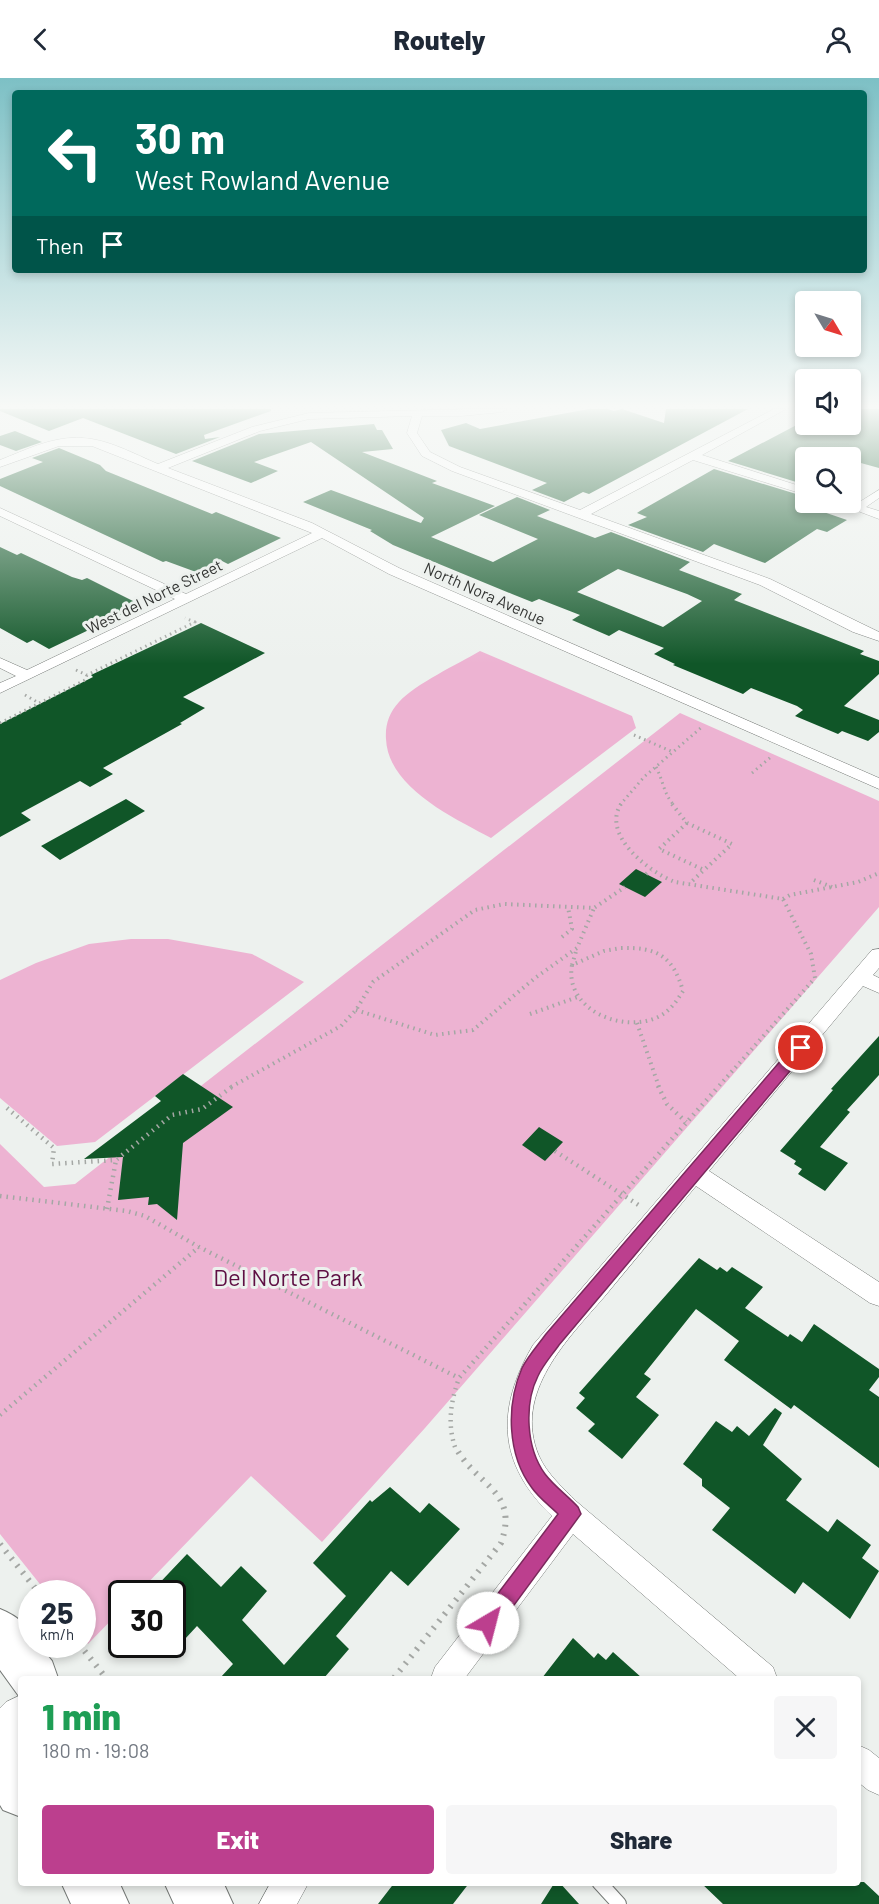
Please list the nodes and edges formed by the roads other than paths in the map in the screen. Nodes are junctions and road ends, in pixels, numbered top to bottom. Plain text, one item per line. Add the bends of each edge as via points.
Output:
1 (224, 494) edge
2 (524, 494) edge
3 (620, 494) edge
4 (879, 494) edge
5 (861, 505) edge
6 (861, 509) edge
7 (0, 513) edge
8 (580, 515) junction
9 (879, 515) edge
10 (322, 533) junction
11 (187, 605) junction
12 (879, 637) edge
13 (0, 662) edge
14 (29, 682) junction
15 (0, 689) edge
16 (879, 784) edge
17 (879, 955) edge
18 (870, 981) edge
19 (694, 1173) junction
20 (879, 1295) edge
21 (571, 1514) junction
22 (0, 1632) edge
23 (33, 1676) edge
24 (448, 1676) edge
25 (760, 1676) edge
26 (18, 1720) edge
27 (0, 1739) edge
28 (0, 1763) edge
29 (861, 1764) edge
30 (879, 1779) edge
31 (18, 1788) edge
32 (90, 1886) edge
33 (193, 1886) edge
34 (289, 1886) edge
35 (603, 1886) edge
36 (103, 1904) edge
37 (207, 1904) edge
38 (276, 1904) edge
39 (619, 1904) edge

1 - 10 street, North Nora Avenue
2 - 8 street
3 - 8 street
4 - 5 street
6 - 9 street
7 - 11 street
8 - 12 street via 765,582
10 - 11 street, West del Norte Street
10 - 16 street, North Nora Avenue via 382,566
11 - 14 street, West del Norte Street
13 - 14 street
14 - 15 street, West del Norte Street
17 - 18 street
18 - 19 street
19 - 20 street
19 - 21 street via 530,1371 519,1426 528,1462 539,1481
21 - 24 street
21 - 25 street
22 - 23 main road
26 - 27 street
28 - 31 main road
29 - 30 street
32 - 36 main road
33 - 37 main road
34 - 38 street
35 - 39 lane

